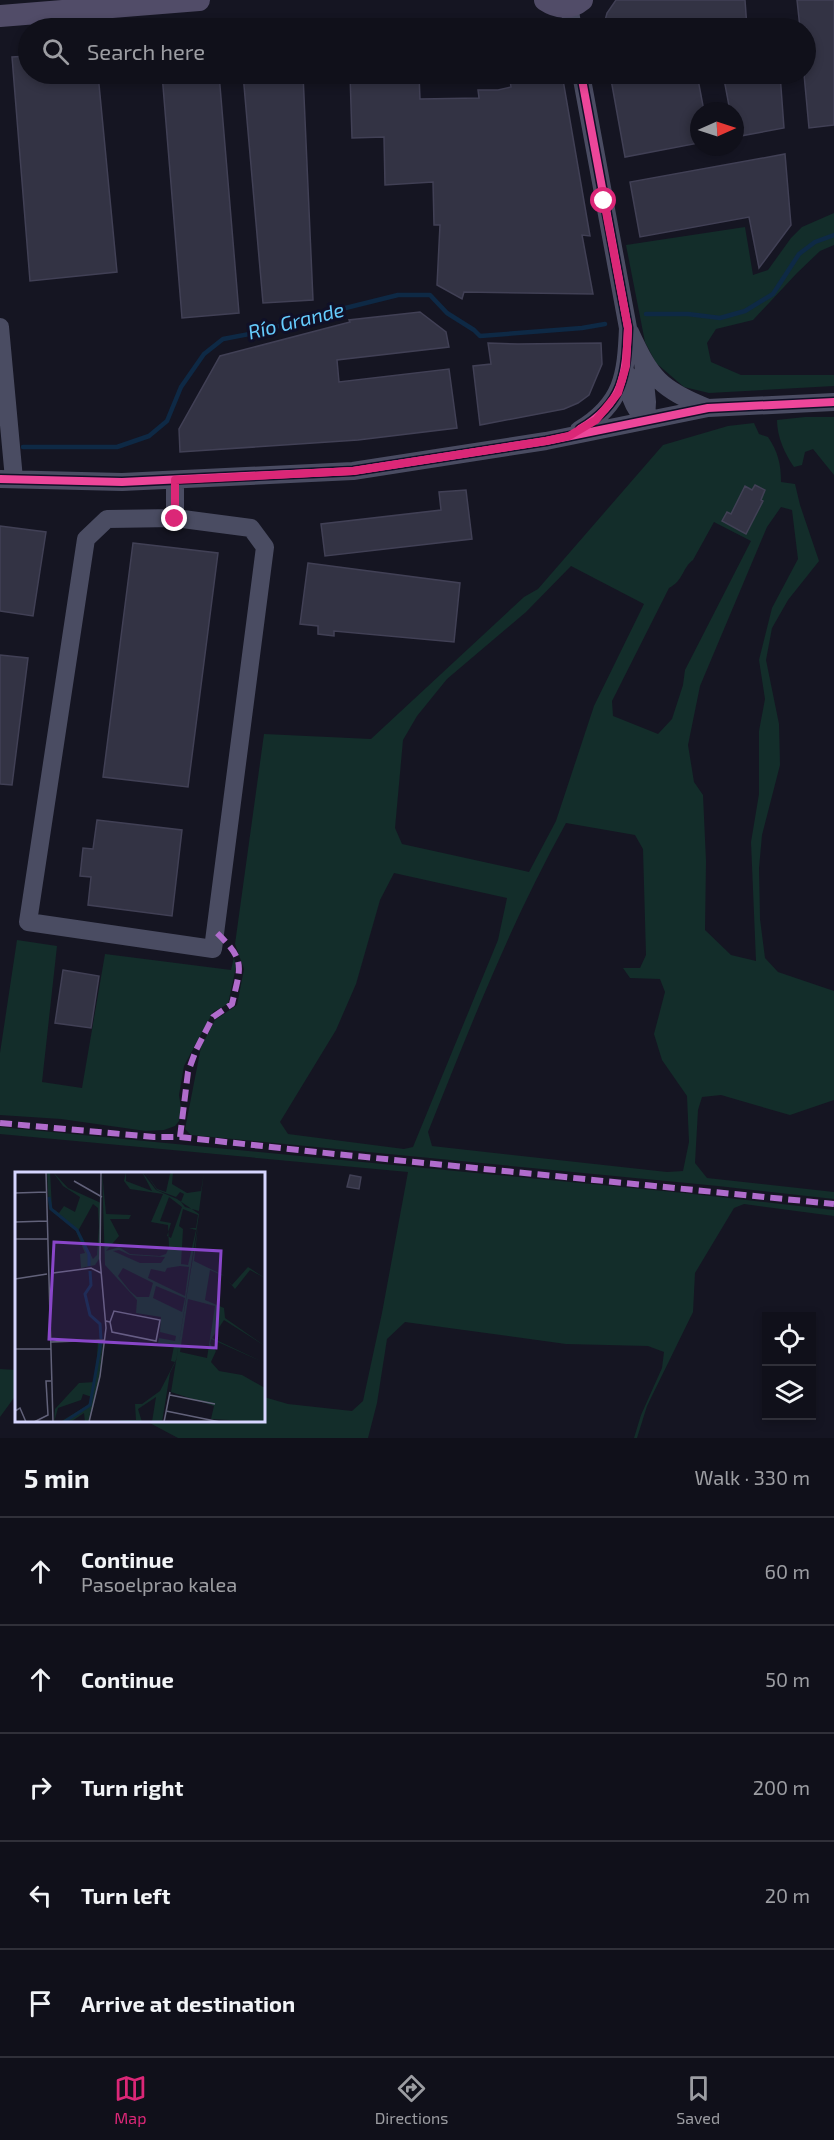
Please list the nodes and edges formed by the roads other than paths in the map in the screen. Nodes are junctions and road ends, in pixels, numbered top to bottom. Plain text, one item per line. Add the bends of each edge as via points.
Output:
1 (199, 0) edge
2 (545, 0) edge
3 (575, 12) edge
4 (0, 16) edge
5 (583, 84) edge
6 (0, 327) edge
7 (635, 364) junction
8 (834, 402) edge
9 (708, 408) junction
10 (646, 420) junction
11 (569, 436) junction
12 (7, 479) edge
13 (175, 480) junction
14 (175, 519) junction

1 - 4 main road
2 - 3 main road
5 - 7 street
6 - 12 street
7 - 9 street via 682,397
7 - 10 street via 647,402
7 - 11 street via 596,420
8 - 9 street
9 - 10 street
10 - 11 street
11 - 13 street via 353,471
12 - 13 street
13 - 14 street
14 - 14 street via 251,528 265,547 213,949 28,921 86,539 107,519

